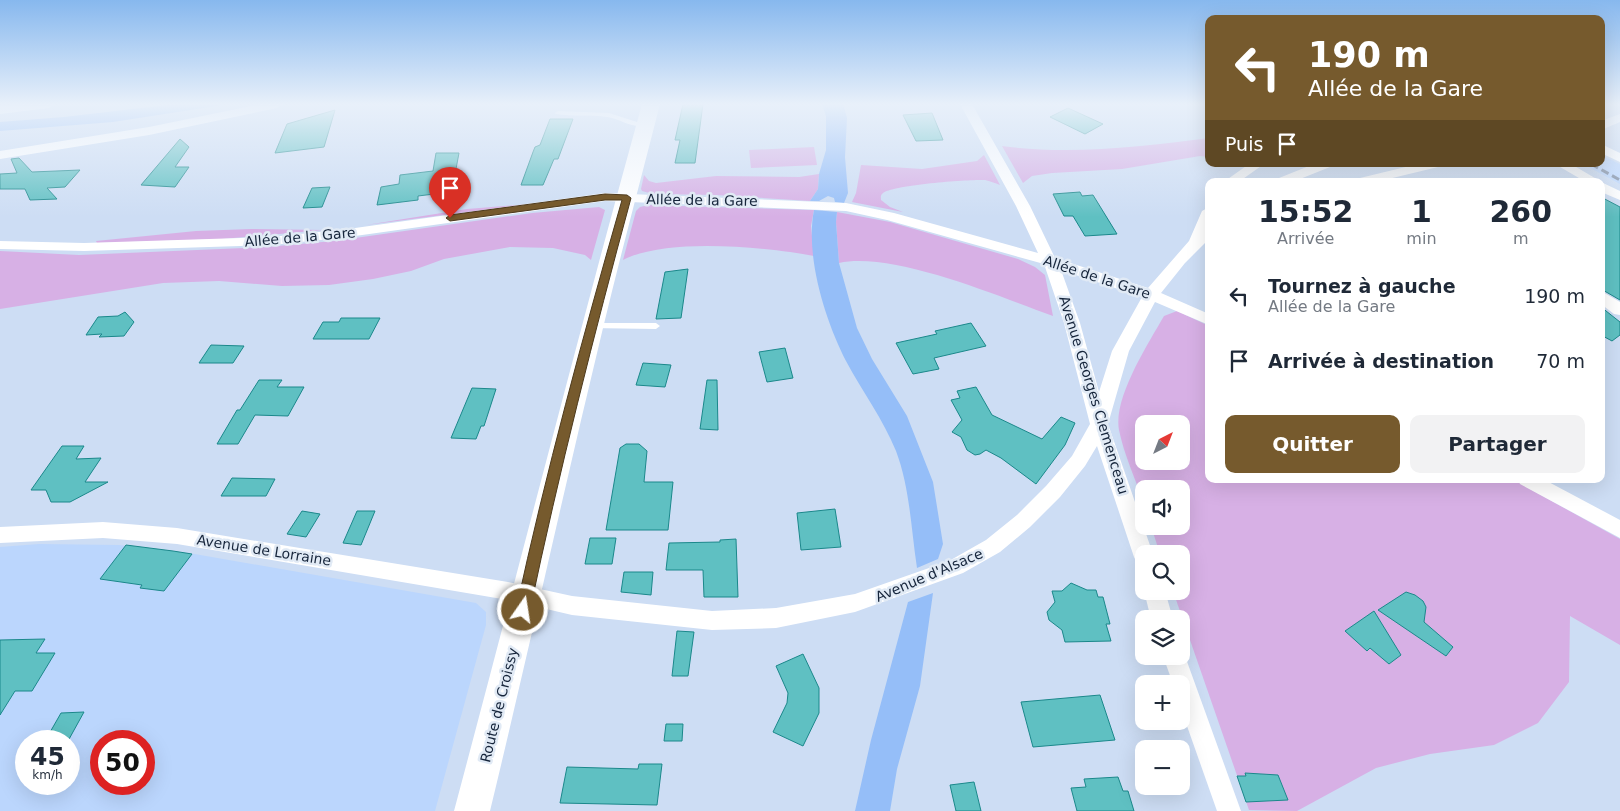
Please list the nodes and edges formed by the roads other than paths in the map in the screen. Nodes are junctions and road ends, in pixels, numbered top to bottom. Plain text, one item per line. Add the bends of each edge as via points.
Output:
1 (82, 142) edge
2 (641, 142) edge
3 (987, 142) edge
4 (1605, 150) edge
5 (0, 155) edge
6 (1620, 158) edge
7 (1253, 167) edge
8 (1318, 167) edge
9 (1421, 167) edge
10 (1568, 167) edge
11 (1238, 178) edge
12 (1291, 178) edge
13 (1377, 178) edge
14 (1588, 178) edge
15 (1605, 188) edge
16 (1620, 196) edge
17 (627, 198) junction
18 (1204, 237) edge
19 (0, 245) edge
20 (1050, 261) junction
21 (1152, 295) junction
22 (1605, 299) edge
23 (1620, 310) edge
24 (1205, 318) edge
25 (592, 326) junction
26 (656, 326) dead end
27 (1099, 424) junction
28 (1534, 483) edge
29 (1620, 530) edge
30 (0, 536) edge
31 (1140, 545) edge
32 (527, 595) junction
33 (1177, 665) edge
34 (472, 811) edge
35 (1230, 811) edge

1 - 5 street
2 - 17 main road, Route de Croissy
3 - 20 street, Avenue Georges Clemenceau
4 - 6 street
7 - 11 street
8 - 12 street
9 - 13 street
10 - 14 street
15 - 16 street
17 - 19 street, Allée de la Gare via 605,197 271,241 187,246
17 - 20 street, Allée de la Gare via 846,207
17 - 25 main road, Route de Croissy
18 - 21 street, Avenue d'Alsace
20 - 21 street, Allée de la Gare
20 - 27 street, Avenue Georges Clemenceau via 1072,323
21 - 24 street, Allée de la Gare
21 - 27 street, Avenue d'Alsace via 1124,342
22 - 23 street
25 - 26 lane
25 - 32 main road, Route de Croissy
27 - 31 street, Avenue Georges Clemenceau
27 - 32 street, Avenue d'Alsace via 1090,445 1073,468 1038,506 978,557 888,594 836,610 720,622 558,604
28 - 29 street
30 - 32 street, Avenue de Lorraine via 103,530 177,536
32 - 34 main road, Route de Croissy
33 - 35 street

